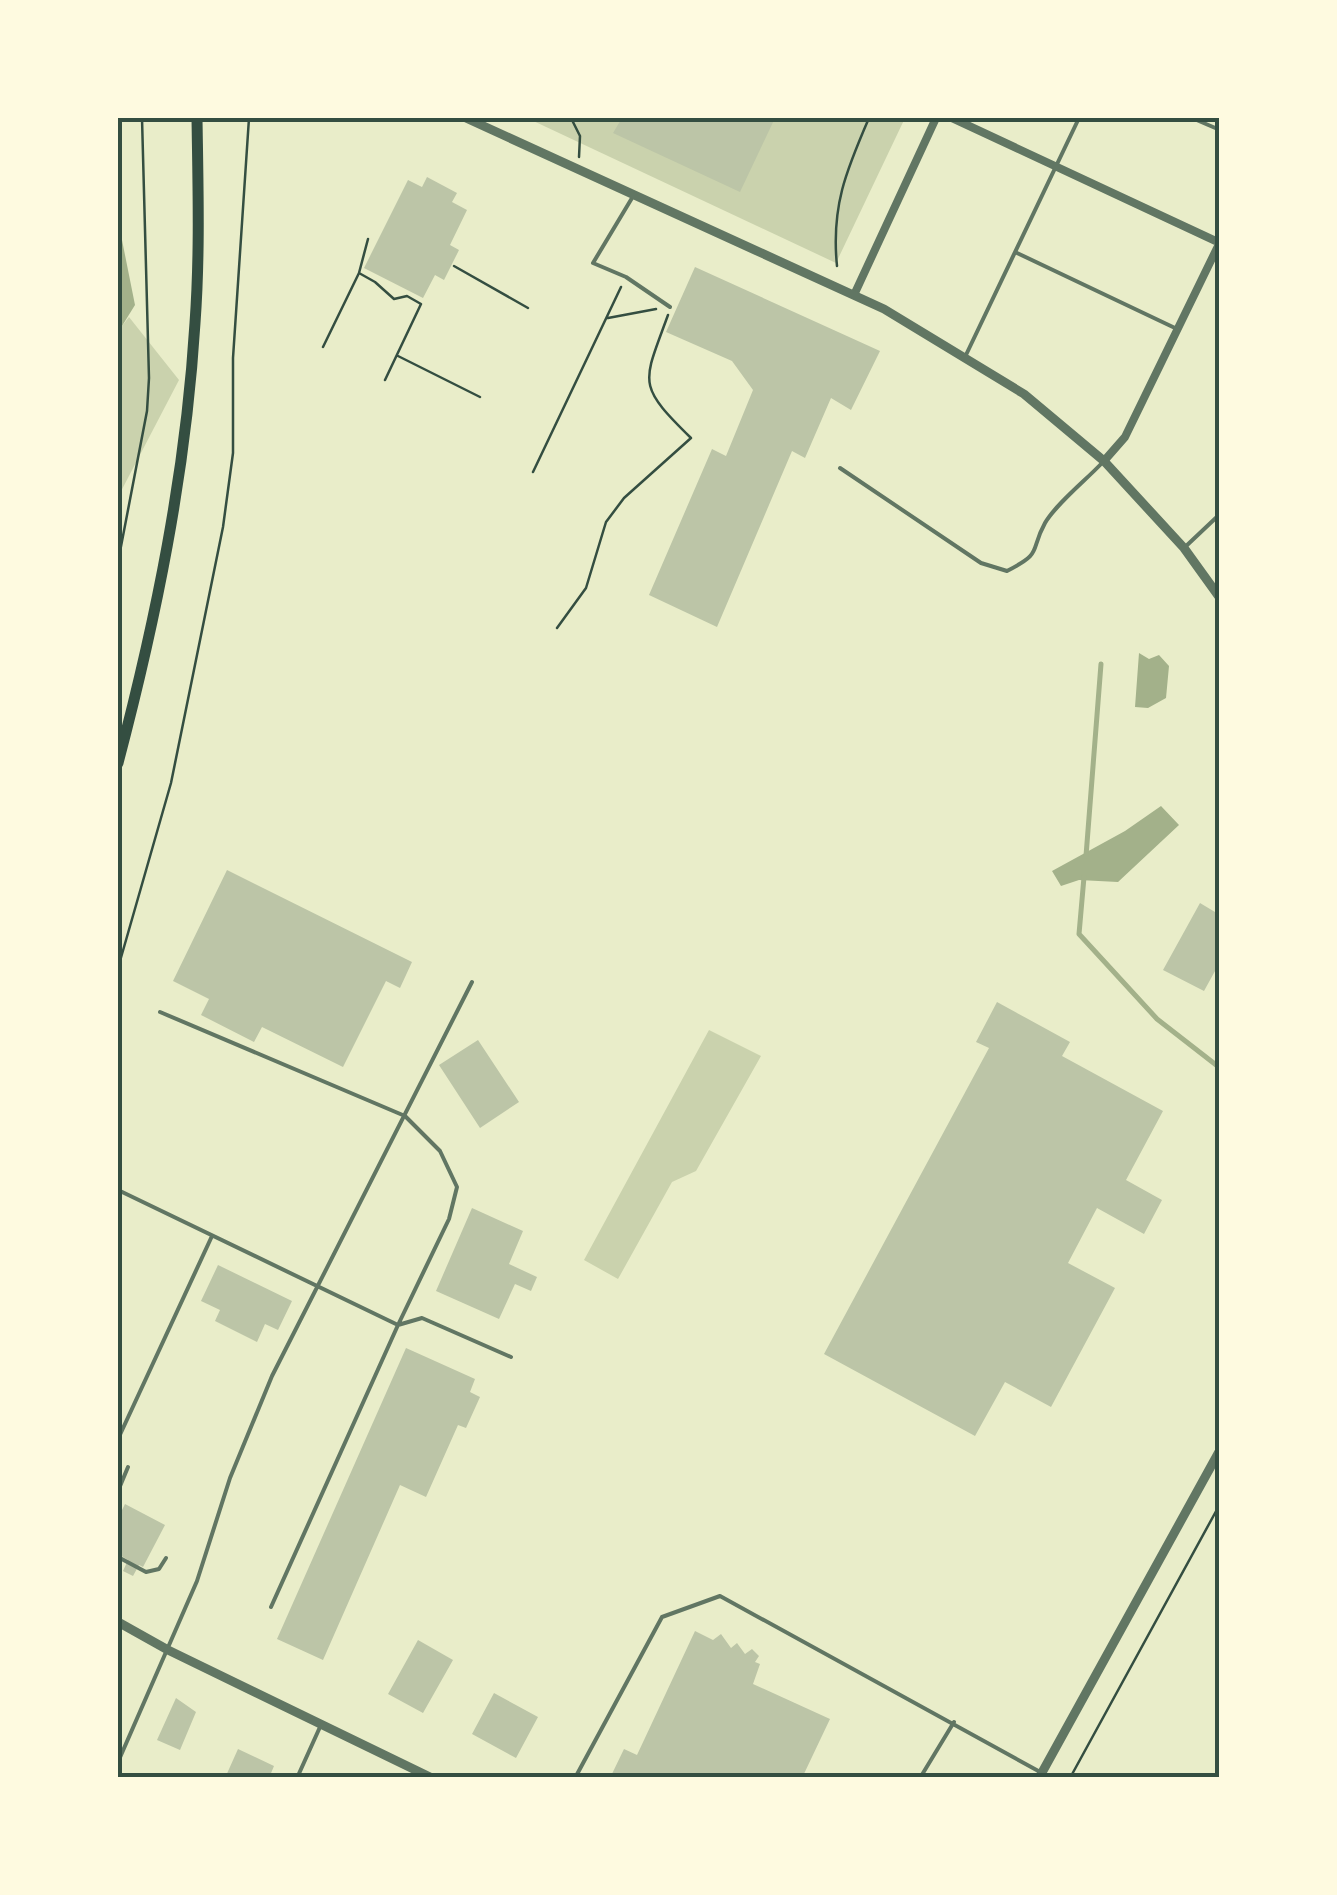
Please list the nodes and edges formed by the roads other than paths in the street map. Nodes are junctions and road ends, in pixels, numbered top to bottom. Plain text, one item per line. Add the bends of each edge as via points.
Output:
1 (197, 118) edge
2 (466, 118) edge
3 (936, 118) edge
4 (952, 118) edge
5 (1079, 118) edge
6 (1192, 118) edge
7 (1220, 130) edge
8 (1055, 166) junction
9 (634, 194) junction
10 (1219, 242) edge
11 (1016, 253) junction
12 (854, 295) junction
13 (670, 307) road end
14 (1177, 330) junction
15 (964, 358) junction
16 (1104, 460) junction
17 (840, 468) dead end
18 (1220, 514) edge
19 (1184, 548) junction
20 (1220, 598) edge
21 (118, 763) edge
22 (472, 982) dead end
23 (160, 1012) dead end
24 (406, 1116) junction
25 (118, 1190) edge
26 (212, 1236) junction
27 (318, 1286) junction
28 (398, 1325) junction
29 (510, 1357) dead end
30 (118, 1439) edge
31 (1220, 1450) edge
32 (128, 1467) dead end
33 (118, 1490) edge
34 (118, 1557) edge
35 (166, 1558) dead end
36 (272, 1607) dead end
37 (118, 1622) edge
38 (168, 1650) junction
39 (954, 1722) junction
40 (322, 1723) junction
41 (118, 1762) edge
42 (1041, 1775) edge
43 (297, 1778) edge
44 (432, 1778) edge
45 (575, 1778) edge
46 (920, 1778) edge

1 - 21 main road via 197,285 183,445 162,582
2 - 9 street
3 - 12 street
4 - 8 street
5 - 8 lane
6 - 7 lane
8 - 10 street
8 - 11 lane
9 - 12 street
9 - 13 lane via 593,264
10 - 14 street
11 - 14 lane
11 - 15 lane
12 - 15 street
14 - 16 street via 1125,437
15 - 16 street via 1024,394
16 - 17 lane via 1046,522 1027,561 1007,571 981,563
16 - 19 street
18 - 19 lane
19 - 20 street
22 - 24 lane
23 - 24 lane
24 - 27 lane
24 - 28 lane via 440,1151 457,1187 449,1219
25 - 26 lane
26 - 27 lane
26 - 30 lane
27 - 28 lane
27 - 38 lane via 272,1376
28 - 29 lane via 422,1318
28 - 36 lane
31 - 42 street
32 - 33 lane
34 - 35 lane via 146,1572
37 - 38 street
38 - 40 street
38 - 41 lane
39 - 42 lane
39 - 45 lane via 720,1596 662,1618
39 - 46 lane
40 - 43 lane
40 - 44 street

